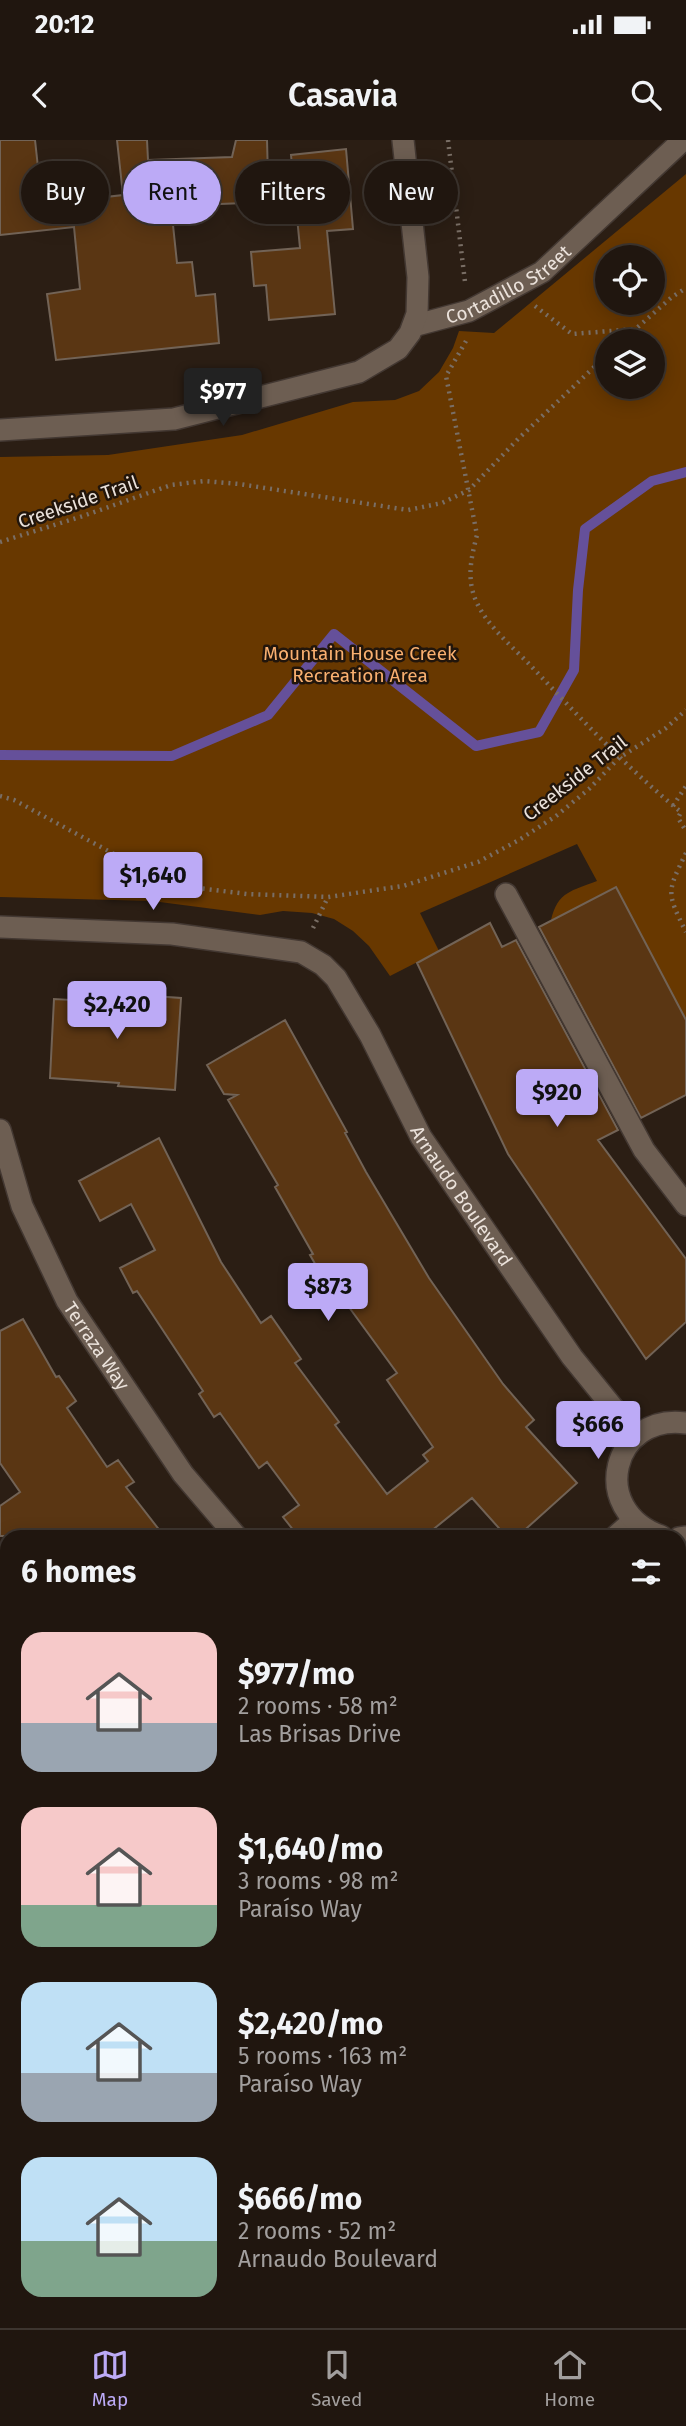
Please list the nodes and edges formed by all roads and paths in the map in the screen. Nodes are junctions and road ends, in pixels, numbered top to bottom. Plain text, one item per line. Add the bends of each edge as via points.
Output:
1 (403, 140) edge
2 (683, 140) edge
3 (686, 288) edge
4 (512, 289) junction
5 (636, 328) joint
6 (412, 329) junction
7 (595, 366) edge
8 (0, 430) edge
9 (469, 489) junction
10 (0, 542) edge
11 (686, 710) edge
12 (619, 758) junction
13 (686, 786) edge
14 (0, 796) edge
15 (673, 806) junction
16 (686, 831) edge
17 (686, 853) edge
18 (506, 894) dead end
19 (328, 897) junction
20 (0, 927) edge
21 (686, 932) edge
22 (301, 952) junction
23 (0, 1130) edge
24 (686, 1205) edge
25 (686, 1423) edge
26 (636, 1436) junction
27 (633, 1521) junction
28 (231, 1530) edge
29 (623, 1530) edge
30 (646, 1530) edge

1 - 6 street via 418,277
2 - 4 street, Cortadillo Street via 542,272
3 - 5 path
4 - 5 path via 572,334
4 - 6 street, Cortadillo Street via 469,312
6 - 8 street via 398,349 359,372 174,419
7 - 9 path, Creekside Trail
9 - 10 path, Creekside Trail via 442,503 408,510 204,481 171,485
9 - 12 path via 477,535 470,580 477,603 495,628
11 - 12 path, Creekside Trail
12 - 15 path
12 - 19 path, Creekside Trail via 556,816 478,862 403,886
13 - 15 path
14 - 19 path, Creekside Trail via 161,877 198,888 247,894
15 - 16 path via 681,812 678,818
17 - 21 path via 670,886 673,907
18 - 24 street via 645,1150
19 - 22 path
20 - 22 street via 172,934
22 - 26 street, Arnaudo Boulevard via 336,978 421,1137 572,1357
23 - 28 street, Terraza Way via 22,1206 67,1301 183,1474
25 - 26 street via 658,1424
26 - 27 street via 617,1468 622,1506
27 - 29 street
27 - 30 street

